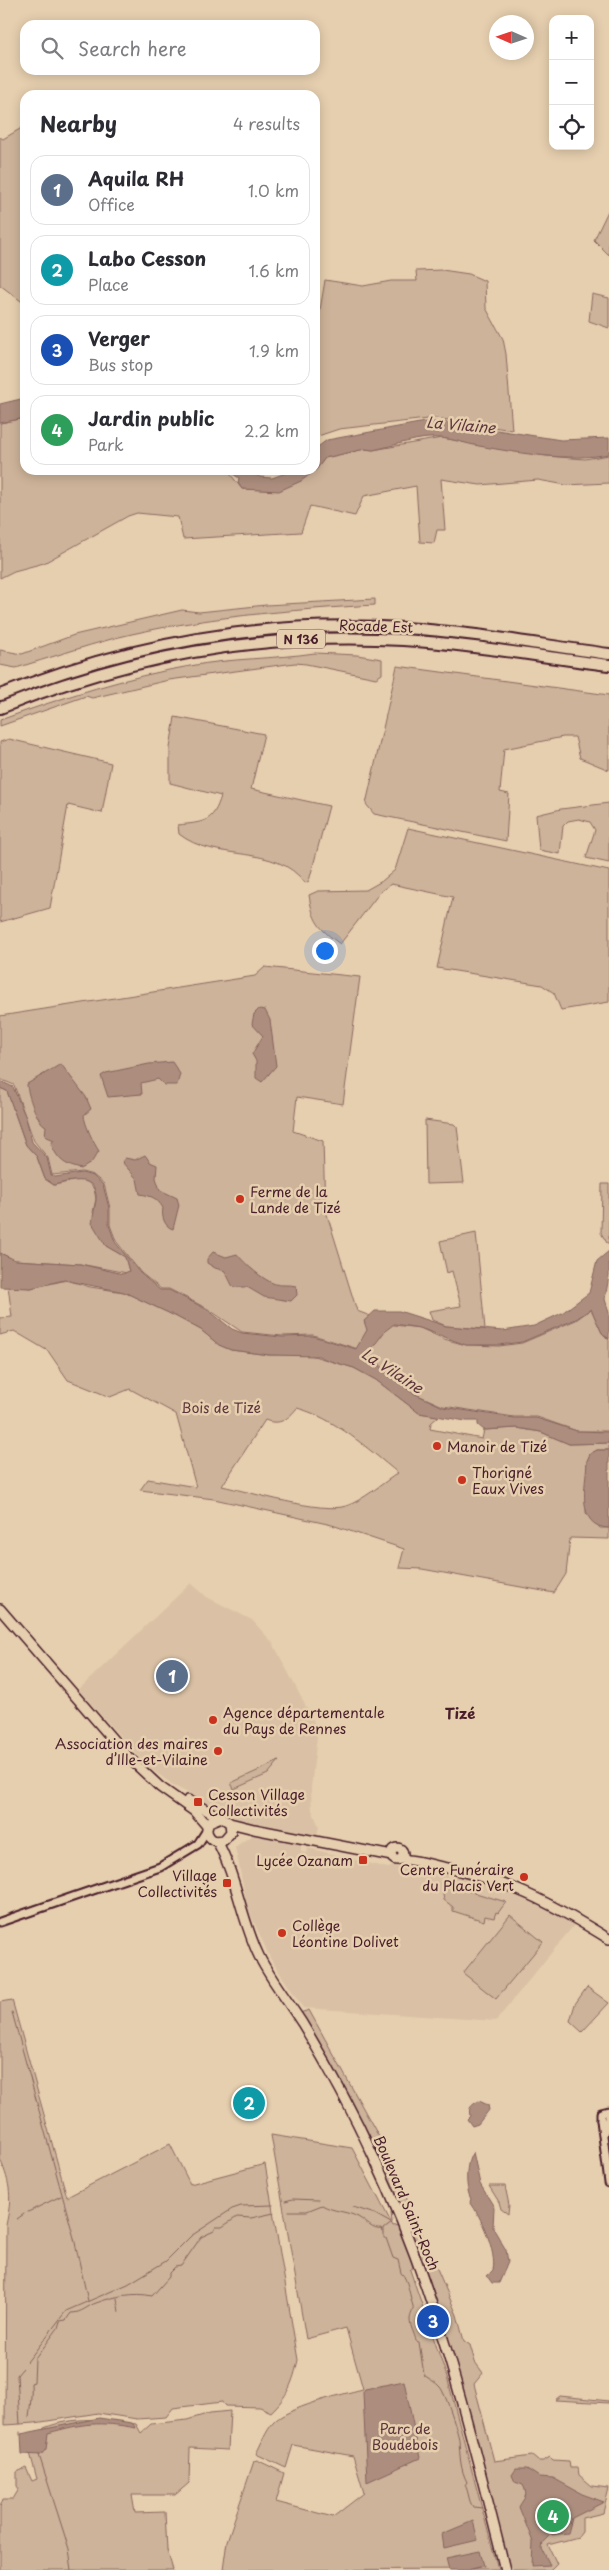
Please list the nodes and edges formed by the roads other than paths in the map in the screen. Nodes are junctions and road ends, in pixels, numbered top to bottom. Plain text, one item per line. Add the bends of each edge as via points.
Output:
1 (609, 654) edge
2 (609, 665) edge
3 (0, 695) edge
4 (0, 708) edge
5 (0, 1609) edge
6 (140, 1769) junction
7 (219, 1817) junction
8 (230, 1823) junction
9 (207, 1828) junction
10 (254, 1829) junction
11 (229, 1836) junction
12 (215, 1841) junction
13 (198, 1844) junction
14 (229, 1869) junction
15 (0, 1922) edge
16 (592, 1930) junction
17 (609, 1939) edge
18 (609, 1943) edge
19 (606, 2116) edge
20 (609, 2183) edge
21 (505, 2570) edge

1 - 3 highway, Rocade Est / N 136 via 437,631 370,626 290,628 200,638 128,653
2 - 4 highway, Rocade Est / N 136 via 436,642 370,638 292,640 202,650 131,665 52,688
5 - 6 main road
6 - 7 main road via 168,1789
6 - 9 main road via 194,1811
7 - 8 main road
7 - 9 main road via 212,1820
8 - 10 main road
8 - 11 main road
9 - 12 main road
9 - 13 street
10 - 11 main road via 238,1830
10 - 16 main road via 397,1854 502,1882 533,1894
11 - 12 main road
11 - 14 main road, Boulevard Saint-Roch
12 - 13 street
12 - 14 main road, Boulevard Saint-Roch
13 - 15 street via 160,1867
14 - 21 main road, Boulevard Saint-Roch via 255,1946 339,2088 380,2170 415,2254 450,2355
16 - 17 main road
16 - 18 main road
19 - 20 street via 604,2136

